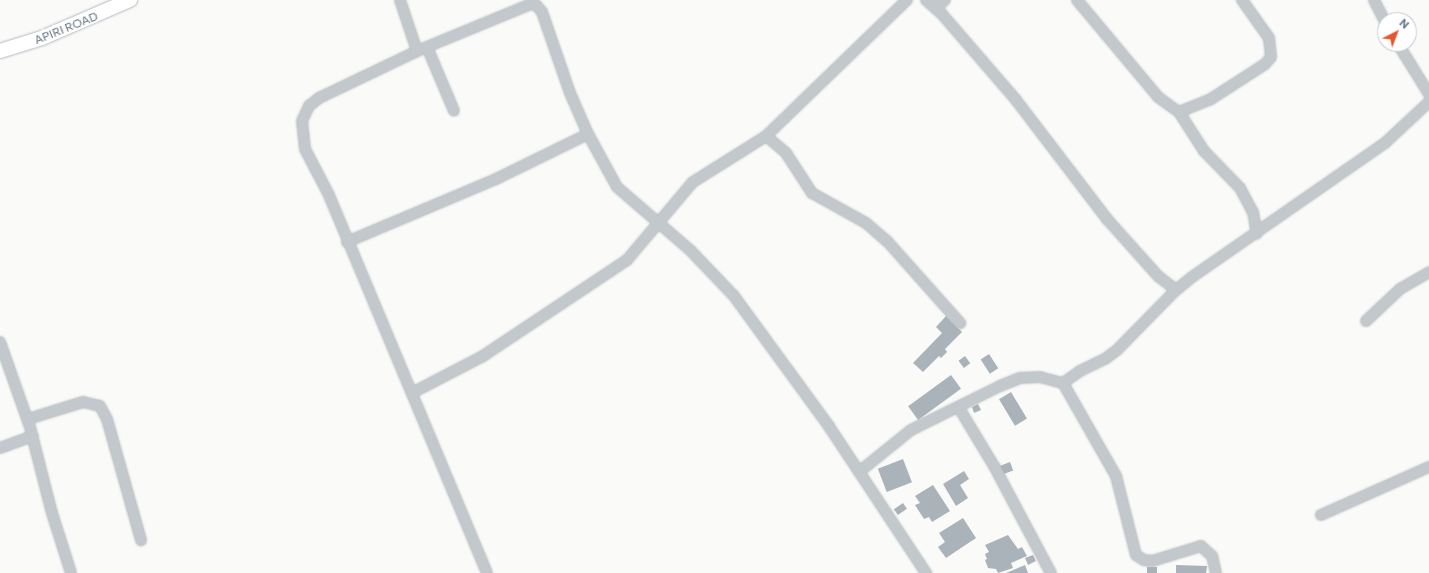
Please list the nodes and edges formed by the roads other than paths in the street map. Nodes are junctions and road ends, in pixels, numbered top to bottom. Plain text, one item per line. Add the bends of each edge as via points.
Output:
1 (130, 0) edge
2 (400, 0) edge
3 (907, 0) edge
4 (926, 0) edge
5 (945, 0) edge
6 (1077, 0) edge
7 (1242, 0) edge
8 (1374, 0) edge
9 (935, 8) junction
10 (1380, 12) edge
11 (427, 46) junction
12 (417, 51) junction
13 (0, 52) edge
14 (1403, 52) edge
15 (1429, 94) edge
16 (1429, 102) edge
17 (454, 111) dead end
18 (1179, 112) junction
19 (588, 134) junction
20 (766, 136) junction
21 (657, 222) junction
22 (1257, 234) junction
23 (347, 242) junction
24 (1429, 272) edge
25 (1176, 290) junction
26 (1366, 320) dead end
27 (960, 323) dead end
28 (0, 342) edge
29 (1063, 383) junction
30 (412, 392) junction
31 (959, 408) junction
32 (28, 419) junction
33 (33, 436) junction
34 (0, 448) edge
35 (1429, 467) edge
36 (859, 472) junction
37 (1321, 515) dead end
38 (141, 540) dead end
39 (71, 573) edge
40 (487, 573) edge
41 (926, 573) edge
42 (1051, 573) edge
43 (1216, 573) edge

1 - 13 street, APIRI ROAD via 42,38
2 - 12 street
3 - 20 street
4 - 9 street
5 - 9 street
6 - 18 street via 1158,97
7 - 18 street via 1269,38 1271,57 1210,99
8 - 10 street
9 - 25 street via 1016,100 1107,219 1158,276
11 - 12 street
11 - 17 street
11 - 19 street via 526,5 536,5 542,12 558,64
12 - 23 street via 319,98 304,114 302,132 305,149 329,195
14 - 15 street
16 - 22 street via 1386,143
18 - 22 street via 1204,150 1247,198 1253,212
19 - 21 street via 617,187
19 - 23 street via 481,185
20 - 21 street via 693,182
20 - 27 street via 786,153 812,193 866,224 887,241
21 - 30 street via 638,248 613,271 483,356
21 - 36 street via 690,250 734,296
22 - 25 street via 1215,260
23 - 30 street
24 - 26 street via 1400,289
25 - 29 street via 1117,350 1105,359 1080,370
28 - 32 street
29 - 31 street via 1040,378 1020,378
29 - 43 street via 1116,476 1136,555 1152,561 1201,546 1212,556
30 - 40 street
31 - 36 street via 912,430
31 - 42 street via 998,472
32 - 33 street
32 - 38 street via 83,402 100,406 107,419
33 - 34 street
33 - 39 street via 52,513
35 - 37 street
36 - 41 street

